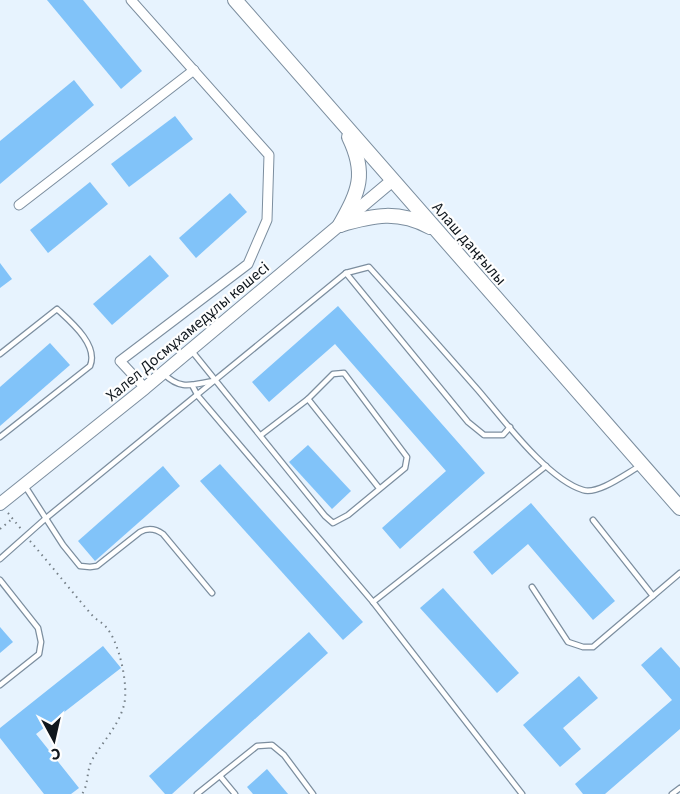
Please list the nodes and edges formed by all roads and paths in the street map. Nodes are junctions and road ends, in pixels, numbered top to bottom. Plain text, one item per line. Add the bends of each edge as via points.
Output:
1 (131, 0) edge
2 (235, 0) edge
3 (194, 70) junction
4 (342, 122) junction
5 (393, 180) junction
6 (19, 205) dead end
7 (340, 225) junction
8 (437, 230) junction
9 (346, 273) junction
10 (191, 350) junction
11 (0, 354) edge
12 (164, 373) junction
13 (217, 380) junction
14 (192, 385) junction
15 (145, 388) junction
16 (198, 396) junction
17 (308, 399) junction
18 (510, 427) junction
19 (261, 435) junction
20 (0, 437) edge
21 (642, 464) junction
22 (546, 466) junction
23 (24, 484) junction
24 (379, 488) junction
25 (0, 504) edge
26 (680, 508) edge
27 (12, 519) junction
28 (45, 519) junction
29 (593, 520) dead end
30 (0, 528) edge
31 (27, 536) junction
32 (0, 559) edge
33 (680, 573) edge
34 (0, 580) edge
35 (532, 586) dead end
36 (212, 593) dead end
37 (653, 596) junction
38 (373, 602) junction
39 (0, 685) edge
40 (220, 776) junction
41 (680, 788) edge
42 (82, 794) edge
43 (197, 794) edge
44 (235, 794) edge
45 (313, 794) edge
46 (522, 794) edge
47 (672, 794) edge

1 - 3 street
2 - 4 main road, Алаш даңғылы
3 - 6 street
3 - 15 street via 268,154 267,220 248,264 120,361
4 - 5 main road, Алаш даңғылы
4 - 7 main road via 356,151 361,176 354,200
5 - 7 street, Халел Досмұхамедұлы көшесі
5 - 8 main road, Алаш даңғылы
7 - 8 main road via 390,215 414,218
7 - 10 street, Халел Досмұхамедұлы көшесі
8 - 21 main road, Алаш даңғылы
9 - 13 lane
9 - 18 lane via 369,267
9 - 18 lane via 468,422 484,435 503,435
10 - 12 street, Халел Досмұхамедұлы көшесі
10 - 13 lane
11 - 20 lane via 57,309 83,337 92,361
12 - 14 lane via 173,382
12 - 15 street, Халел Досмұхамедұлы көшесі
13 - 14 lane
13 - 16 lane
13 - 19 lane
14 - 16 lane
15 - 23 street, Халел Досмұхамедұлы көшесі
16 - 28 lane
16 - 38 lane
17 - 19 lane
17 - 24 lane
17 - 24 lane via 333,374 344,373 407,457 405,468
18 - 22 lane
19 - 24 lane via 333,523
21 - 22 lane via 592,491 583,490
21 - 26 main road, Алаш даңғылы
22 - 38 lane
23 - 25 street, Халел Досмұхамедұлы көшесі
23 - 28 lane
25 - 27 path
27 - 30 path
27 - 31 path
28 - 31 lane
28 - 36 lane via 80,566 90,567 97,566 144,529 156,529
29 - 37 lane
31 - 32 lane
31 - 42 path via 93,617 106,627 118,651 125,704 115,728 87,771
33 - 37 lane
34 - 39 lane via 38,628 41,642 39,654
35 - 37 lane via 568,642 583,647 593,646
38 - 46 lane
40 - 43 lane
40 - 44 lane
40 - 45 lane via 257,746 272,745
41 - 47 lane

